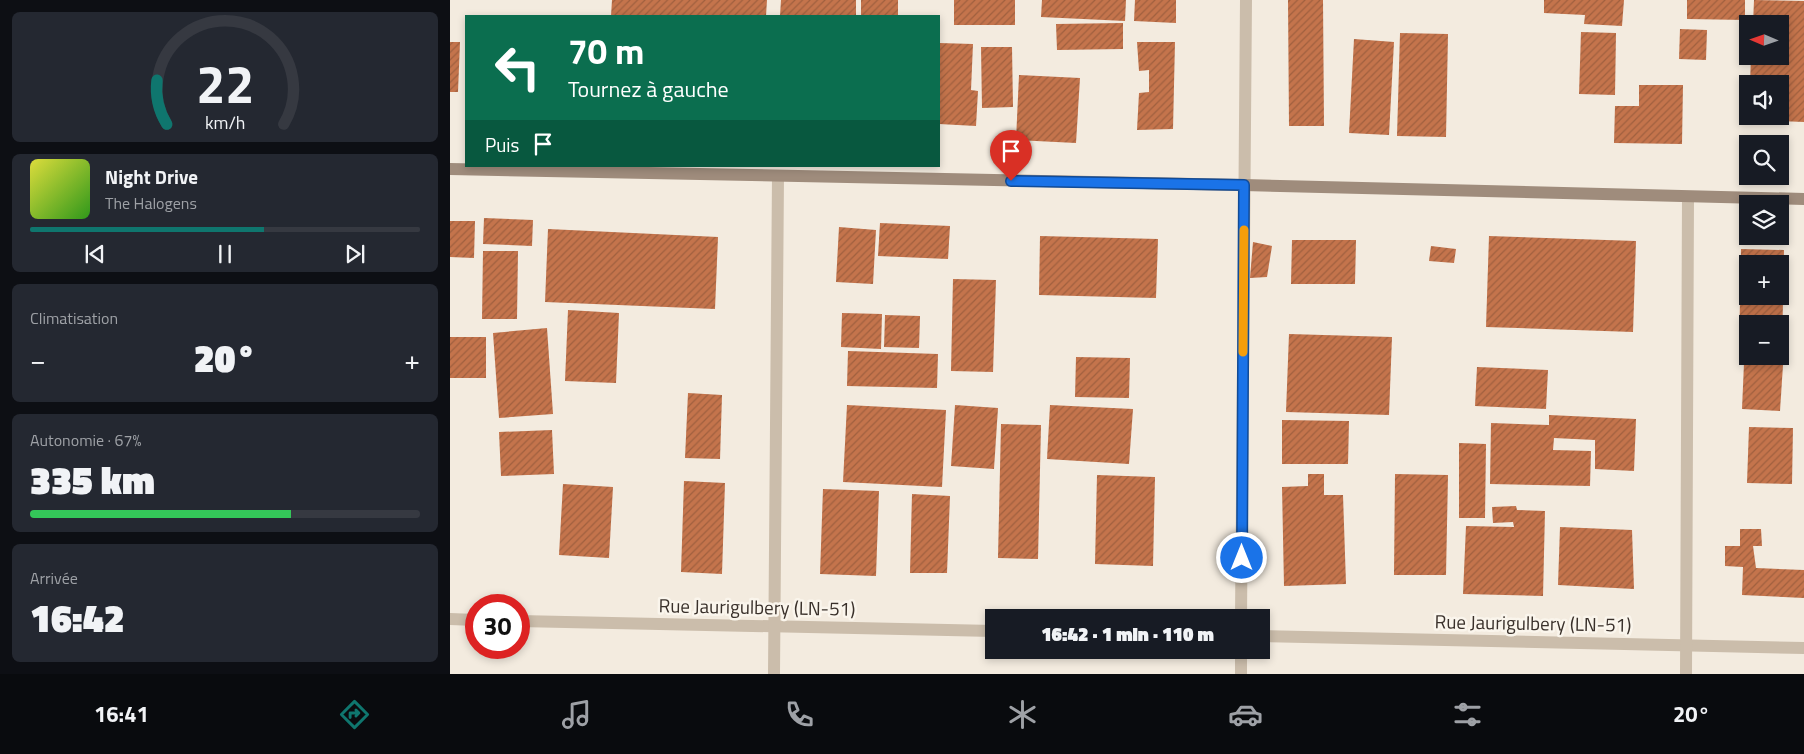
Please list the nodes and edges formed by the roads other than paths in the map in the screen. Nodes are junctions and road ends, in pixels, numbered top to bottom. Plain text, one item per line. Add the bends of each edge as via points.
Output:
1 (1246, 0) edge
2 (450, 169) edge
3 (778, 176) junction
4 (1244, 185) junction
5 (1688, 197) junction
6 (1804, 198) edge
7 (1241, 609) edge
8 (450, 619) edge
9 (465, 620) edge
10 (530, 621) edge
11 (774, 626) junction
12 (985, 631) edge
13 (1270, 636) edge
14 (1686, 645) junction
15 (1804, 648) edge
16 (1241, 659) edge
17 (774, 674) edge
18 (1241, 674) edge
19 (1686, 674) edge

1 - 4 street
2 - 3 street
3 - 4 street
3 - 11 street
4 - 5 street
4 - 7 street
5 - 6 street
5 - 14 street
8 - 9 street
10 - 11 street, Rue Jaurigulbery (LN-51)
11 - 12 street, Rue Jaurigulbery (LN-51)
11 - 17 street
13 - 14 street, Rue Jaurigulbery (LN-51)
14 - 15 street, Rue Jaurigulbery (LN-51)
14 - 19 street
16 - 18 street

